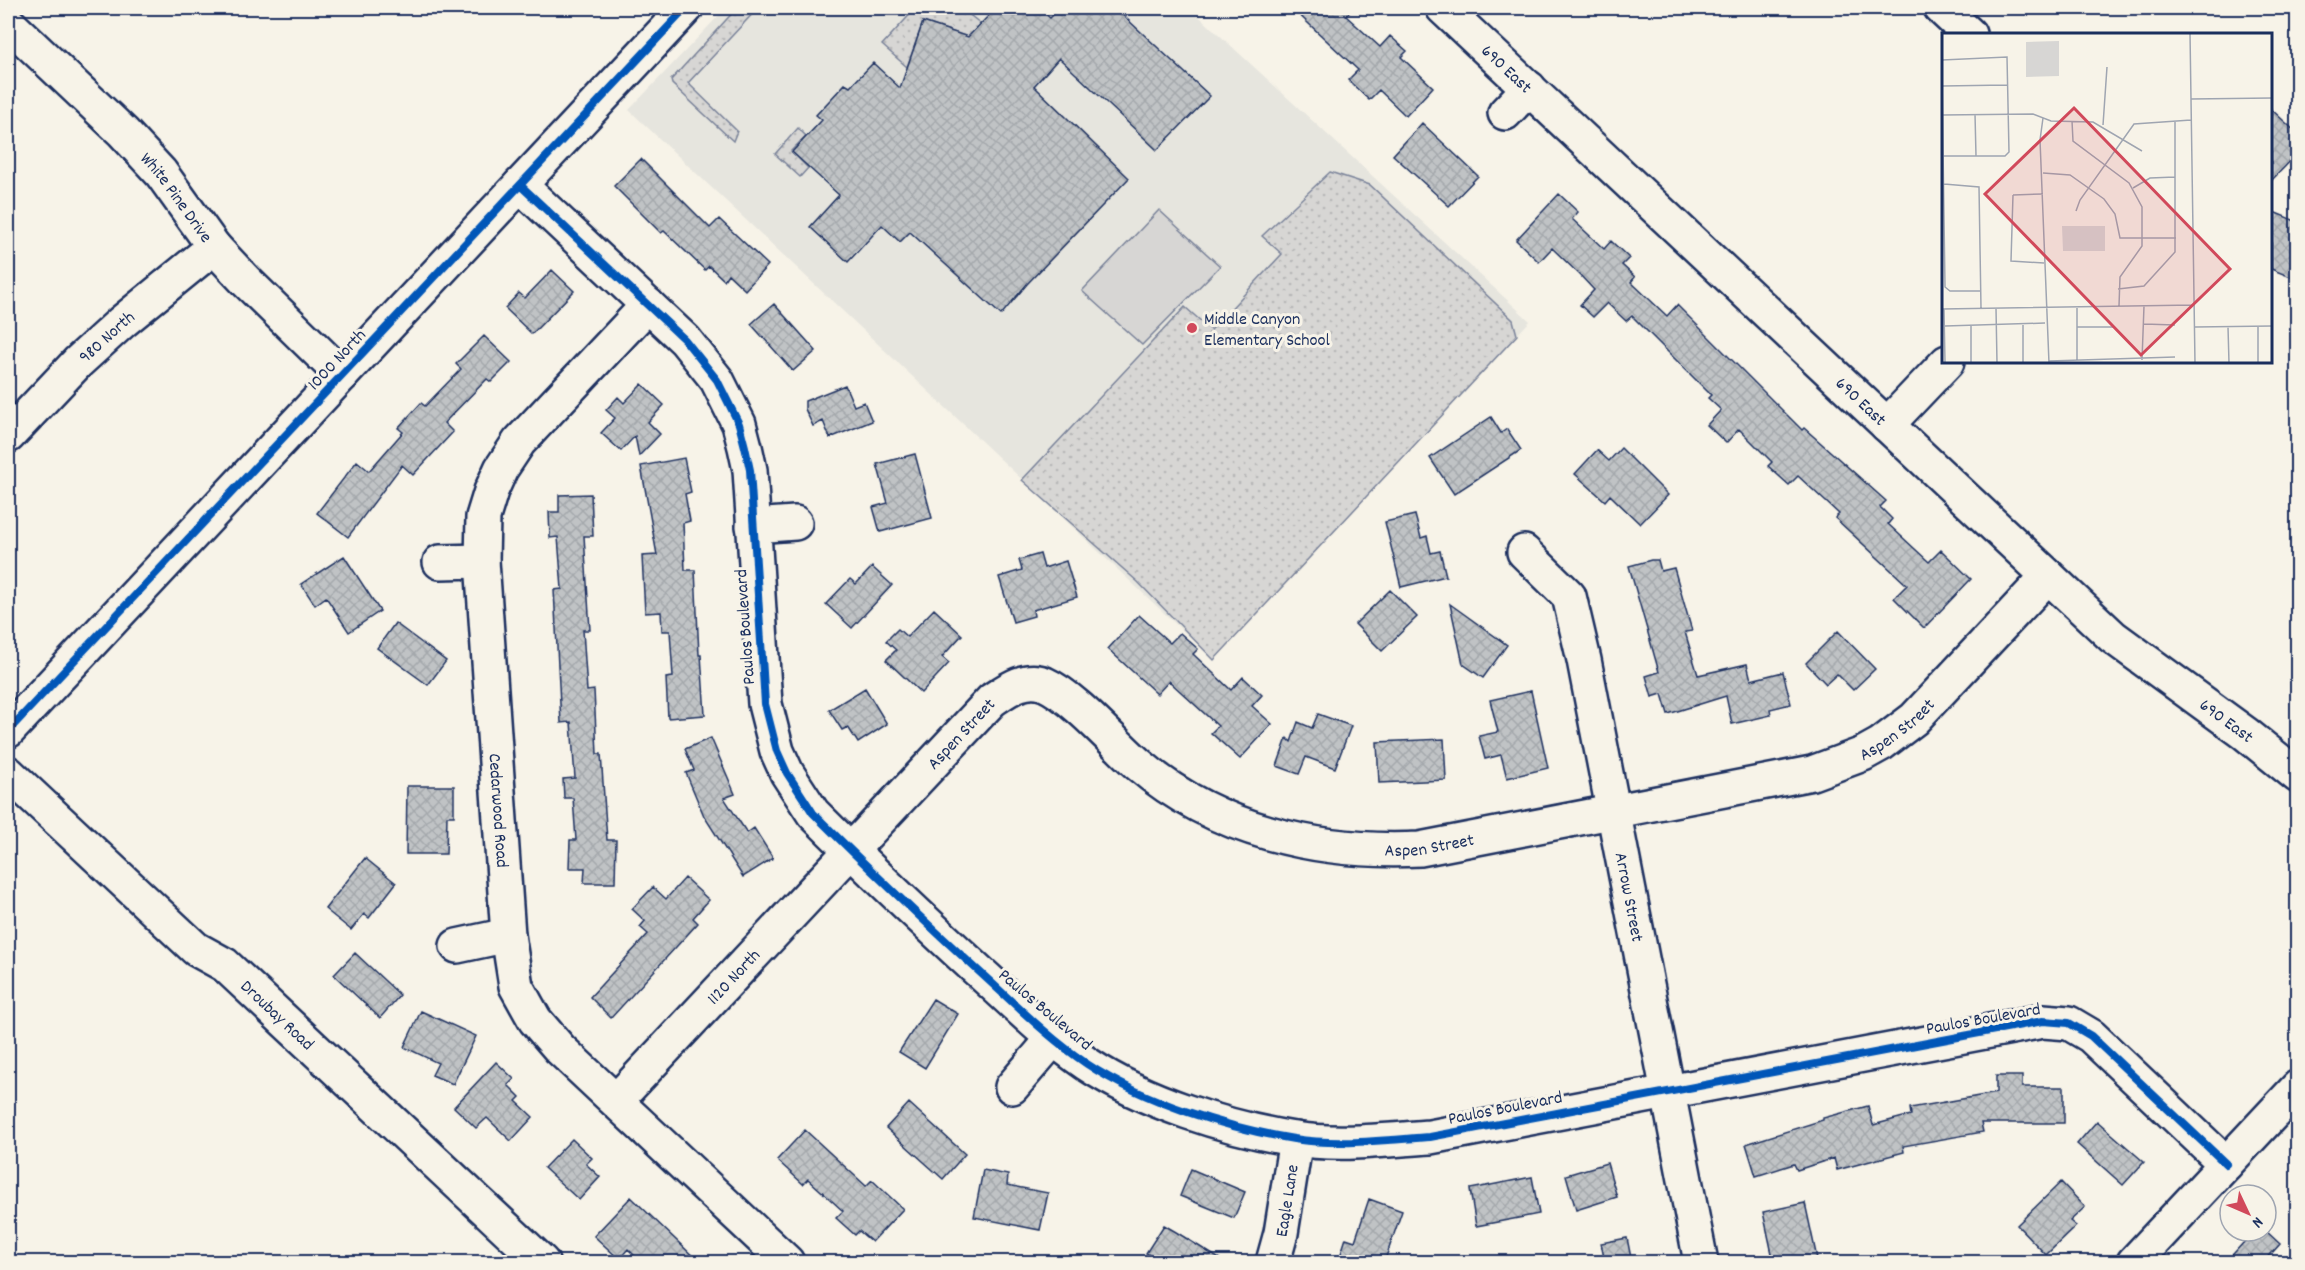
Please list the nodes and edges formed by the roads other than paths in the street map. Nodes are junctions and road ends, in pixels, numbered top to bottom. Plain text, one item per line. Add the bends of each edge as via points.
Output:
1 (686, 8) edge
2 (1443, 8) edge
3 (1941, 8) edge
4 (8, 23) edge
5 (1968, 33) edge
6 (1529, 88) junction
7 (1505, 113) dead end
8 (520, 185) junction
9 (214, 247) junction
10 (648, 305) junction
11 (1946, 363) edge
12 (342, 375) junction
13 (1887, 425) junction
14 (8, 436) edge
15 (795, 523) dead end
16 (753, 526) junction
17 (1524, 552) dead end
18 (482, 561) junction
19 (440, 562) dead end
20 (2048, 576) junction
21 (8, 731) edge
22 (8, 773) edge
23 (2298, 776) edge
24 (1613, 811) junction
25 (851, 851) junction
26 (508, 935) junction
27 (457, 946) dead end
28 (1053, 1039) junction
29 (1012, 1087) dead end
30 (2298, 1087) edge
31 (1668, 1092) junction
32 (616, 1101) junction
33 (1296, 1139) junction
34 (2226, 1164) junction
35 (542, 1263) edge
36 (787, 1263) edge
37 (1273, 1263) edge
38 (1701, 1263) edge
39 (2134, 1263) edge

1 - 8 street, 1000 North
2 - 6 street, 690 East
3 - 5 street
4 - 9 street, White Pine Drive via 161,173
6 - 7 street
6 - 13 street, 690 East
8 - 10 street, Paulos Boulevard
8 - 12 street, 1000 North
9 - 12 street, White Pine Drive
9 - 14 street, 980 North via 78,362
10 - 16 street, Paulos Boulevard via 702,359 729,402 746,447
10 - 18 street, Cedarwood Road via 519,442 501,469 483,517
11 - 13 street
12 - 21 street, 1000 North
13 - 20 street, 690 East
15 - 16 street
16 - 25 street, Paulos Boulevard via 762,680 770,728 799,794
17 - 24 street, Arrow Street via 1569,596
18 - 19 street
18 - 26 street, Cedarwood Road
20 - 23 street, 690 East via 2113,637
20 - 24 street, Aspen Street via 1914,719 1863,754 1812,773
22 - 35 street, Droubay Road via 196,949 225,965
24 - 25 street, Aspen Street via 1420,849 1353,849 1287,838 1245,825 1195,802 1139,765 1062,694 1043,683 1016,683 992,700
24 - 31 street, Arrow Street
25 - 28 street, Paulos Boulevard
25 - 32 street, 1120 North
26 - 27 street
26 - 32 street, Cedarwood Road via 516,986 535,1020
28 - 29 street
28 - 33 street, Paulos Boulevard via 1089,1065 1154,1099 1224,1124
30 - 34 street
31 - 33 street, Paulos Boulevard via 1430,1137 1361,1142
31 - 34 street, Paulos Boulevard via 2043,1021 2069,1023 2091,1036
31 - 38 street, Arrow Street
32 - 36 street, Cedarwood Road
33 - 37 street, Eagle Lane
34 - 39 street

